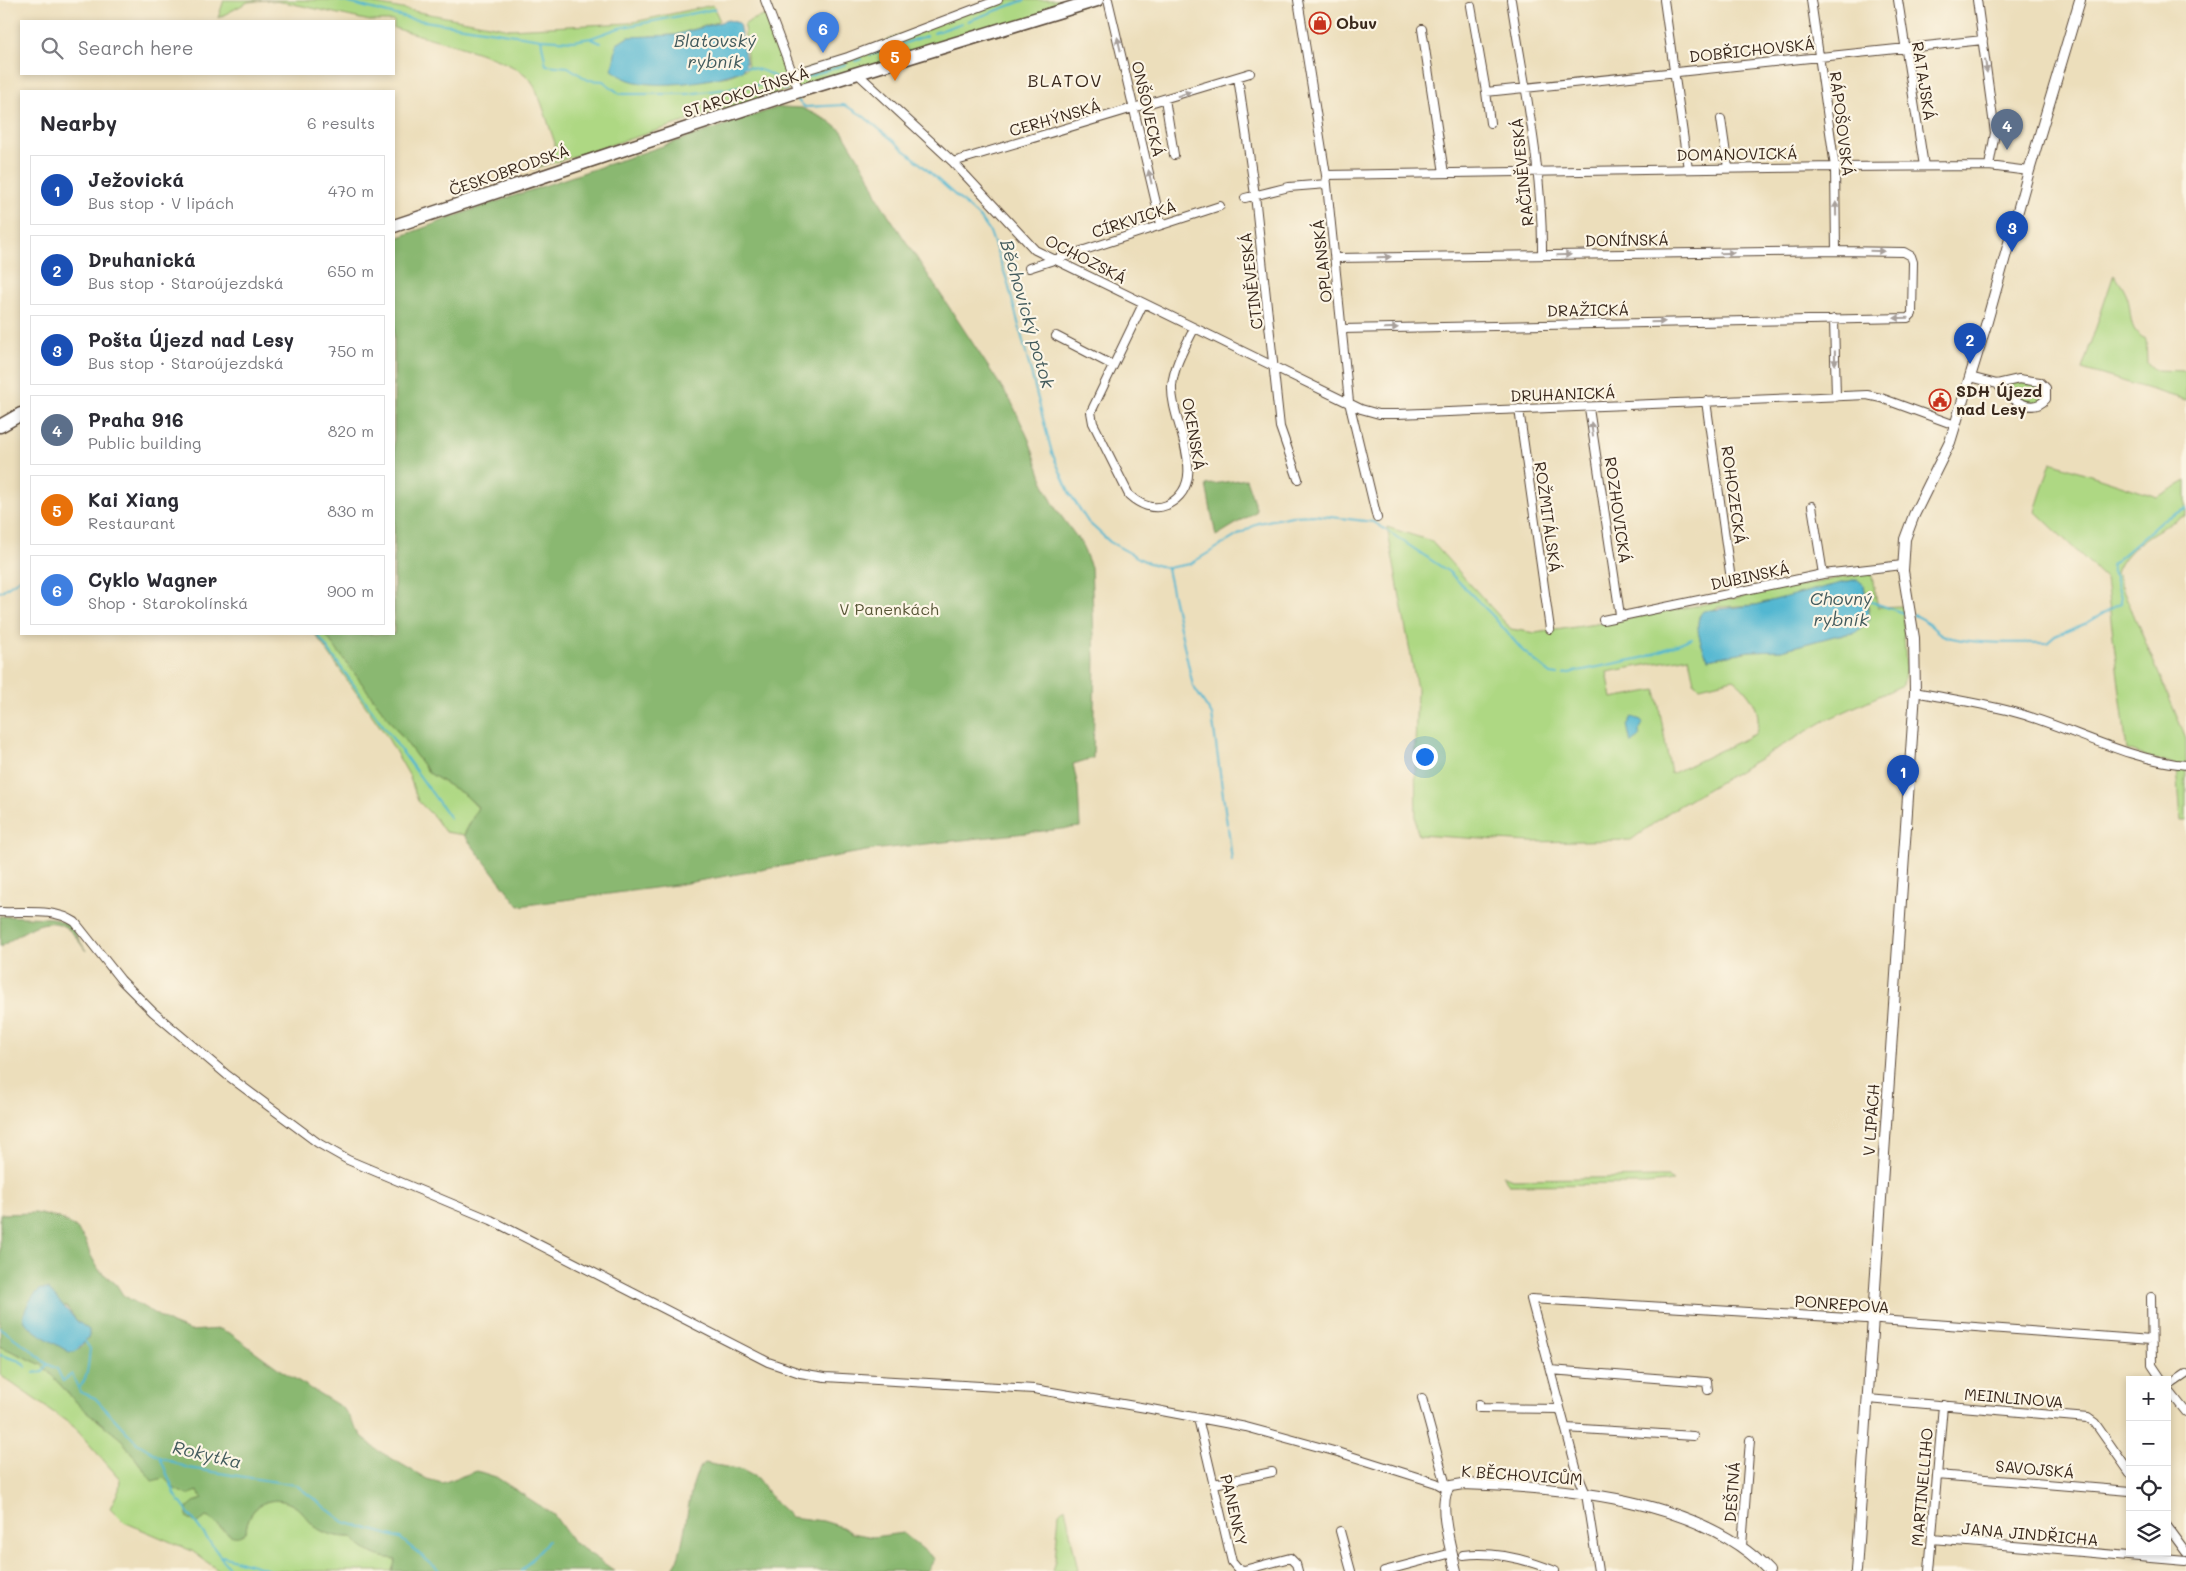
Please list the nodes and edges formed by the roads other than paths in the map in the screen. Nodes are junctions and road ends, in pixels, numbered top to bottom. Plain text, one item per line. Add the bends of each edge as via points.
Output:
1 (766, 0) edge
2 (998, 0) edge
3 (1097, 0) edge
4 (1108, 0) edge
5 (1298, 0) edge
6 (1511, 0) edge
7 (1664, 0) edge
8 (1811, 0) edge
9 (1898, 0) edge
10 (1977, 0) edge
11 (2080, 0) edge
12 (1471, 6) dead end
13 (1422, 29) dead end
14 (1983, 40) junction
15 (1905, 48) junction
16 (1819, 57) junction
17 (1675, 72) junction
18 (1250, 73) dead end
19 (793, 74) junction
20 (858, 74) junction
21 (1238, 77) junction
22 (1525, 87) junction
23 (800, 91) junction
24 (1486, 92) junction
25 (1165, 99) junction
26 (1134, 109) junction
27 (1721, 119) dead end
28 (1490, 123) dead end
29 (634, 145) joint
30 (1174, 155) dead end
31 (953, 162) junction
32 (1924, 166) junction
33 (1989, 166) junction
34 (1835, 167) junction
35 (1728, 168) junction
36 (1688, 169) junction
37 (1538, 170) junction
38 (2029, 171) junction
39 (1444, 173) junction
40 (1326, 175) junction
41 (1327, 184) junction
42 (1255, 195) junction
43 (1245, 198) dead end
44 (1220, 206) dead end
45 (1161, 224) junction
46 (395, 226) edge
47 (1836, 251) junction
48 (1542, 255) junction
49 (1336, 258) junction
50 (1052, 260) junction
51 (1913, 262) joint
52 (1028, 268) dead end
53 (1143, 304) junction
54 (1834, 318) junction
55 (1194, 329) junction
56 (1342, 329) junction
57 (1056, 336) dead end
58 (1112, 365) junction
59 (1275, 368) junction
60 (1970, 377) junction
61 (1997, 384) junction
62 (1836, 397) junction
63 (1706, 401) junction
64 (1349, 402) junction
65 (1589, 408) junction
66 (1519, 409) junction
67 (20, 415) edge
68 (1955, 425) junction
69 (0, 426) edge
70 (1298, 479) dead end
71 (1812, 506) dead end
72 (1378, 518) dead end
73 (1903, 565) junction
74 (1823, 574) junction
75 (1734, 594) junction
76 (1620, 615) junction
77 (1604, 620) dead end
78 (1550, 629) dead end
79 (1915, 692) junction
80 (2186, 765) edge
81 (0, 912) edge
82 (2151, 1297) dead end
83 (1874, 1319) junction
84 (2152, 1340) junction
85 (1550, 1370) junction
86 (2186, 1374) edge
87 (2159, 1376) edge
88 (2171, 1384) edge
89 (1708, 1390) dead end
90 (2171, 1392) edge
91 (1422, 1398) dead end
92 (1868, 1399) junction
93 (1479, 1404) dead end
94 (1943, 1405) junction
95 (1560, 1409) junction
96 (2186, 1412) edge
97 (1198, 1418) junction
98 (1566, 1428) junction
99 (1693, 1436) dead end
100 (1750, 1440) dead end
101 (2126, 1467) edge
102 (1272, 1472) dead end
103 (1937, 1475) junction
104 (1214, 1484) junction
105 (1447, 1489) junction
106 (2126, 1491) edge
107 (1586, 1494) junction
108 (1340, 1531) dead end
109 (2171, 1531) edge
110 (1932, 1539) junction
111 (1742, 1546) junction
112 (2186, 1552) edge
113 (1452, 1553) junction
114 (1463, 1555) dead end
115 (2186, 1561) edge
116 (1298, 1571) edge
117 (1351, 1571) edge
118 (1384, 1571) edge
119 (1456, 1571) edge
120 (1555, 1571) edge
121 (1598, 1571) edge
122 (1769, 1571) edge
123 (1856, 1571) edge
124 (1929, 1571) edge

1 - 19 street
2 - 19 street, STAROKOLÍNSKÁ
3 - 20 main road, STAROKOLÍNSKÁ
26 -> 4 street, ONŠOVECKÁ
5 - 40 street, OPLANSKÁ
6 - 22 street, RAČINĚVESKÁ
7 - 17 street
8 - 16 street, RÁPOŠOVSKÁ
9 - 15 street, RATAJSKÁ
10 - 14 street
11 - 38 street, V LIPÁCH
12 - 24 street, RAČINĚVESKÁ
13 - 39 street
14 - 15 street, DOBŘICHOVSKÁ
14 -> 33 street via 1995,133
15 - 16 street, DOBŘICHOVSKÁ
15 - 32 street, RATAJSKÁ
16 - 17 street, DOBŘICHOVSKÁ
16 - 34 street, RÁPOŠOVSKÁ
17 - 22 street, DOBŘICHOVSKÁ
17 - 36 street
18 - 21 street, CERHÝNSKÁ
19 - 23 street
20 - 23 main road, STAROKOLÍNSKÁ
20 - 31 street, OCHOZSKÁ
25 -> 21 street, CERHÝNSKÁ
21 - 42 street, CTINĚVESKÁ
22 - 24 street
22 - 37 street, RAČINĚVESKÁ
23 - 29 main road, STAROKOLÍNSKÁ
24 - 28 street, RAČINĚVESKÁ
25 - 26 street, CERHÝNSKÁ
25 - 30 street
26 - 31 street, CERHÝNSKÁ
45 -> 26 street, ONŠOVECKÁ
27 - 35 street
29 - 46 main road, ČESKOBRODSKÁ
31 - 50 street, OCHOZSKÁ via 1035,250
32 - 33 street, DOMANOVICKÁ
32 - 34 street, DOMANOVICKÁ
33 - 38 street, DOMANOVICKÁ
34 - 35 street, DOMANOVICKÁ
47 -> 34 street, RÁPOŠOVSKÁ
35 - 36 street, DOMANOVICKÁ
36 - 37 street, DOMANOVICKÁ
37 - 39 street, DOMANOVICKÁ
37 - 48 street, RAČINĚVESKÁ
38 - 60 street, V LIPÁCH
39 - 40 street, DOMANOVICKÁ
40 - 41 street, OPLANSKÁ
41 - 42 street via 1289,187
41 - 49 street, OPLANSKÁ
42 - 43 street
42 - 59 street, CTINĚVESKÁ
44 - 45 street, CÍRKVICKÁ
45 - 50 street, CÍRKVICKÁ
48 -> 47 street, DONÍNSKÁ
47 -> 51 street, DONÍNSKÁ via 1904,252 1911,256
49 -> 48 street, DONÍNSKÁ
49 - 56 street, OPLANSKÁ
50 - 52 street, CÍRKVICKÁ
50 - 53 street, OCHOZSKÁ
51 -> 54 street, DRAŽICKÁ via 1910,318
53 - 55 street, OCHOZSKÁ
53 - 58 street, OKENSKÁ
56 -> 54 street, DRAŽICKÁ
54 -> 62 street
55 - 58 street, OKENSKÁ via 1177,363 1172,386 1189,478 1176,500 1164,506 1138,503 1129,495 1093,423 1094,401
55 - 59 street, OCHOZSKÁ
56 - 64 street, OPLANSKÁ
57 - 58 street
59 - 64 street, OCHOZSKÁ
59 - 70 street, CTINĚVESKÁ via 1280,428
60 - 61 street
60 - 68 street, V LIPÁCH
61 - 61 street via 2010,397 2031,406 2037,406 2046,399 2046,388 2040,382 2019,379
62 - 63 street, DRUHANICKÁ
62 - 68 street, DRUHANICKÁ via 1867,395 1881,398
63 - 65 street, DRUHANICKÁ
63 - 75 street, ROHOZECKÁ
64 - 66 street, DRUHANICKÁ via 1378,414
64 - 72 street, OPLANSKÁ
65 - 66 street, DRUHANICKÁ
76 -> 65 street, ROZHOVICKÁ
66 - 78 street, ROŽMITÁLSKÁ
67 - 69 main road
68 - 73 street, V LIPÁCH via 1944,457 1914,515 1906,539
71 - 74 street
73 - 74 street, DUBINSKÁ
73 - 79 street, V LIPÁCH via 1916,671
74 - 75 street, DUBINSKÁ
75 - 76 street, DUBINSKÁ
76 - 77 street, DUBINSKÁ
79 - 80 street via 2020,714 2123,750
79 - 83 street, V LIPÁCH
81 - 97 street, K BĚCHOVICŮM via 55,913 75,922 121,980 153,1012 227,1075 318,1143 348,1160 491,1220 768,1362 825,1377 1034,1388
82 - 84 street
83 - 84 street, PONREPOVA
83 - 85 street, PONREPOVA via 1531,1299
83 - 92 street, V LIPÁCH
84 - 87 street via 2152,1365
85 - 89 street via 1707,1382
85 - 95 street
86 - 88 street
90 - 96 street
91 - 105 street
92 - 94 street, MEINLINOVA
92 - 123 street, V LIPÁCH
93 - 95 street via 1479,1408
94 - 101 street, MEINLINOVA via 2088,1418
94 - 103 street, MARTINELLIHO
95 - 98 street
97 - 104 street, PANENKY
97 - 105 street, K BĚCHOVICŮM via 1246,1427 1341,1453
98 - 99 street
98 - 107 street
100 - 111 street, DEŠTNÁ
102 - 104 street
103 - 106 street, SAVOJSKÁ
103 - 110 street, MARTINELLIHO
104 - 116 street, PANENKY via 1232,1562 1237,1568 1244,1570 1290,1558
105 - 107 street, K BĚCHOVICŮM via 1472,1484
105 - 113 street via 1444,1506
107 - 111 street, K BĚCHOVICŮM via 1665,1511 1702,1524
107 - 121 street
108 - 117 street
109 - 112 street
110 - 115 street, JANA JINDŘICHA
110 - 124 street, MARTINELLIHO
111 - 122 street, K BĚCHOVICŮM
113 - 118 street
113 - 119 street
114 - 120 street via 1481,1553 1531,1561

